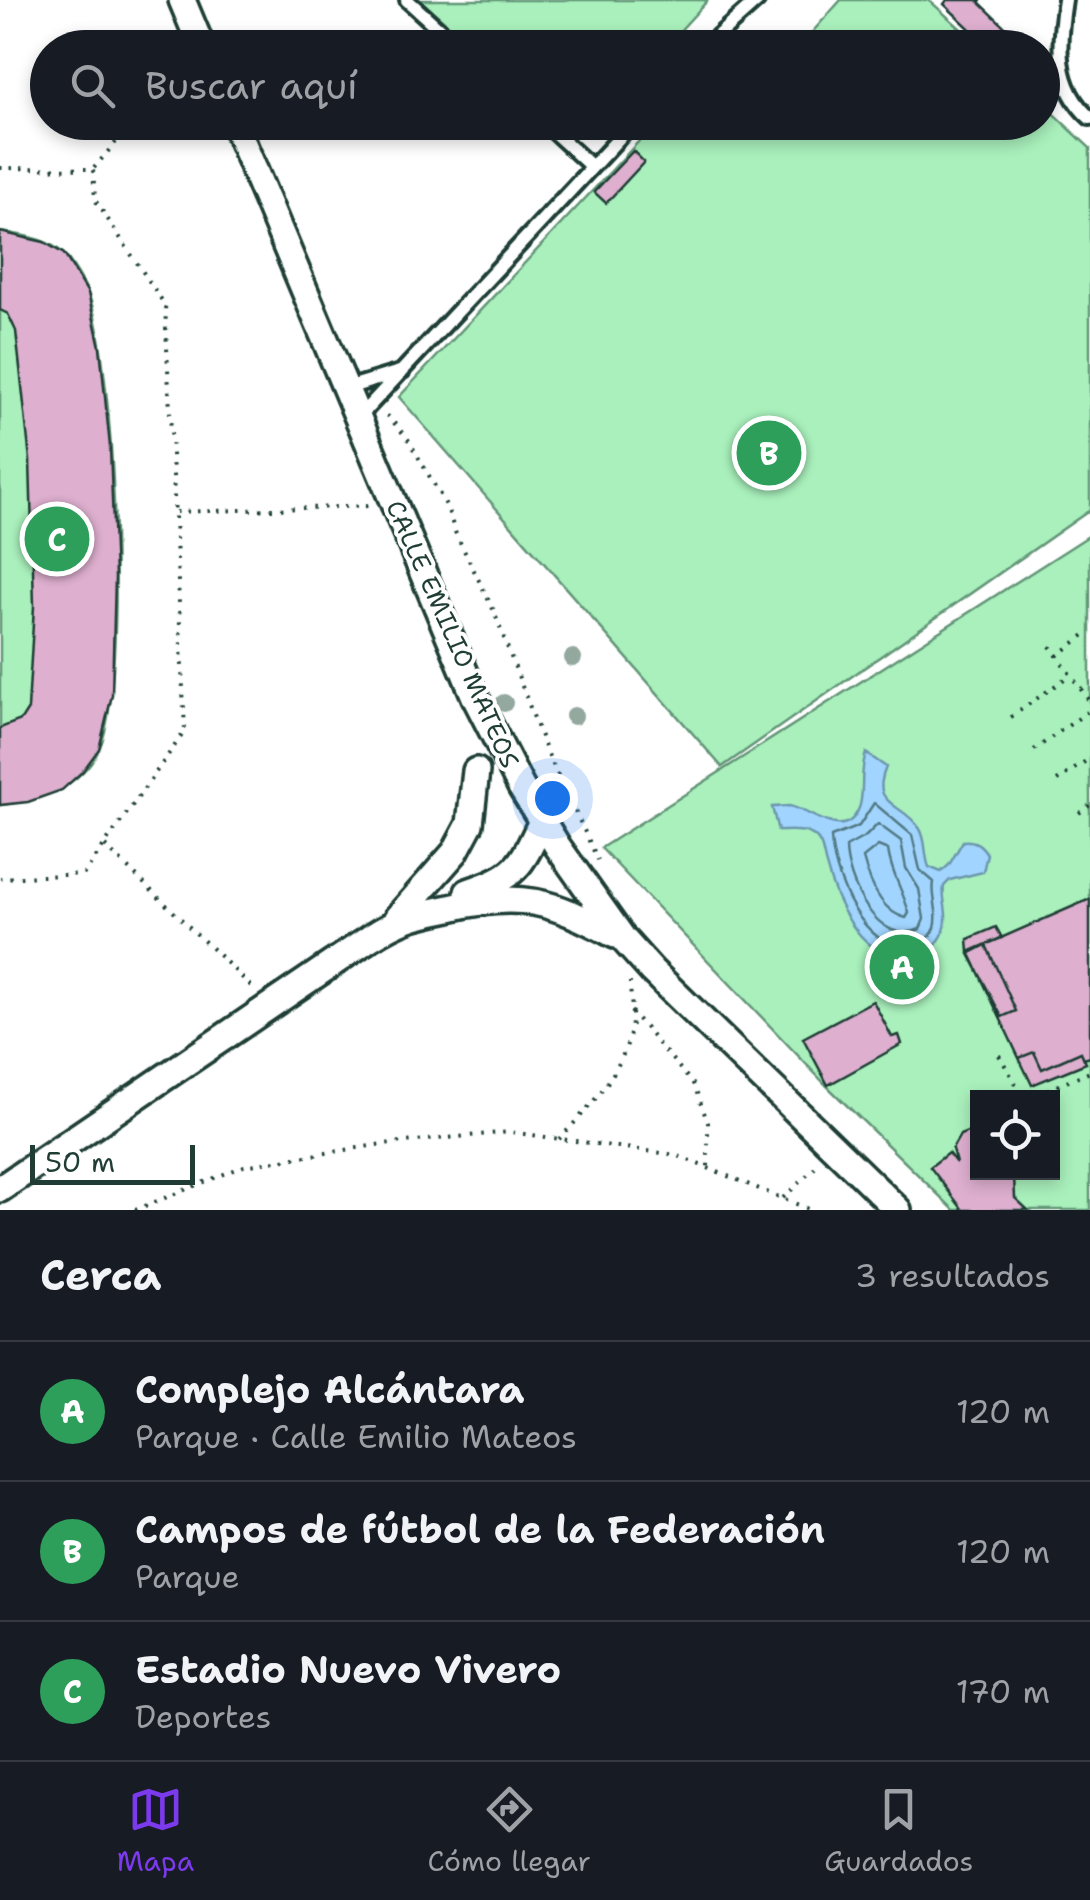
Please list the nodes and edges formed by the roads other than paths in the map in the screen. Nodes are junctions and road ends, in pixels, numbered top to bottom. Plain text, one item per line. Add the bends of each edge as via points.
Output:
1 (182, 0) edge
2 (407, 0) edge
3 (758, 0) edge
4 (1065, 0) edge
5 (194, 30) edge
6 (440, 30) edge
7 (724, 30) edge
8 (1060, 32) edge
9 (1060, 51) edge
10 (1090, 118) edge
11 (242, 140) edge
12 (563, 140) edge
13 (617, 140) edge
14 (592, 167) junction
15 (405, 370) junction
16 (347, 388) junction
17 (367, 408) junction
18 (476, 771) dead end
19 (542, 822) junction
20 (401, 919) junction
21 (624, 940) junction
22 (0, 1189) edge
23 (898, 1210) edge

1 - 5 street
2 - 6 lane
3 - 7 lane
4 - 8 lane
9 - 10 lane via 1062,77
11 - 16 street, CALLE EMILIO MATEOS
12 - 14 lane
13 - 14 lane
14 - 15 lane
15 - 16 lane
15 - 17 lane
16 - 17 street, CALLE EMILIO MATEOS
17 - 19 street, CALLE EMILIO MATEOS via 396,505 481,710
18 - 20 street via 470,824
19 - 20 street via 510,876
19 - 21 street, CALLE EMILIO MATEOS
20 - 21 street via 514,898 546,903
20 - 22 street
21 - 23 street, CALLE EMILIO MATEOS

